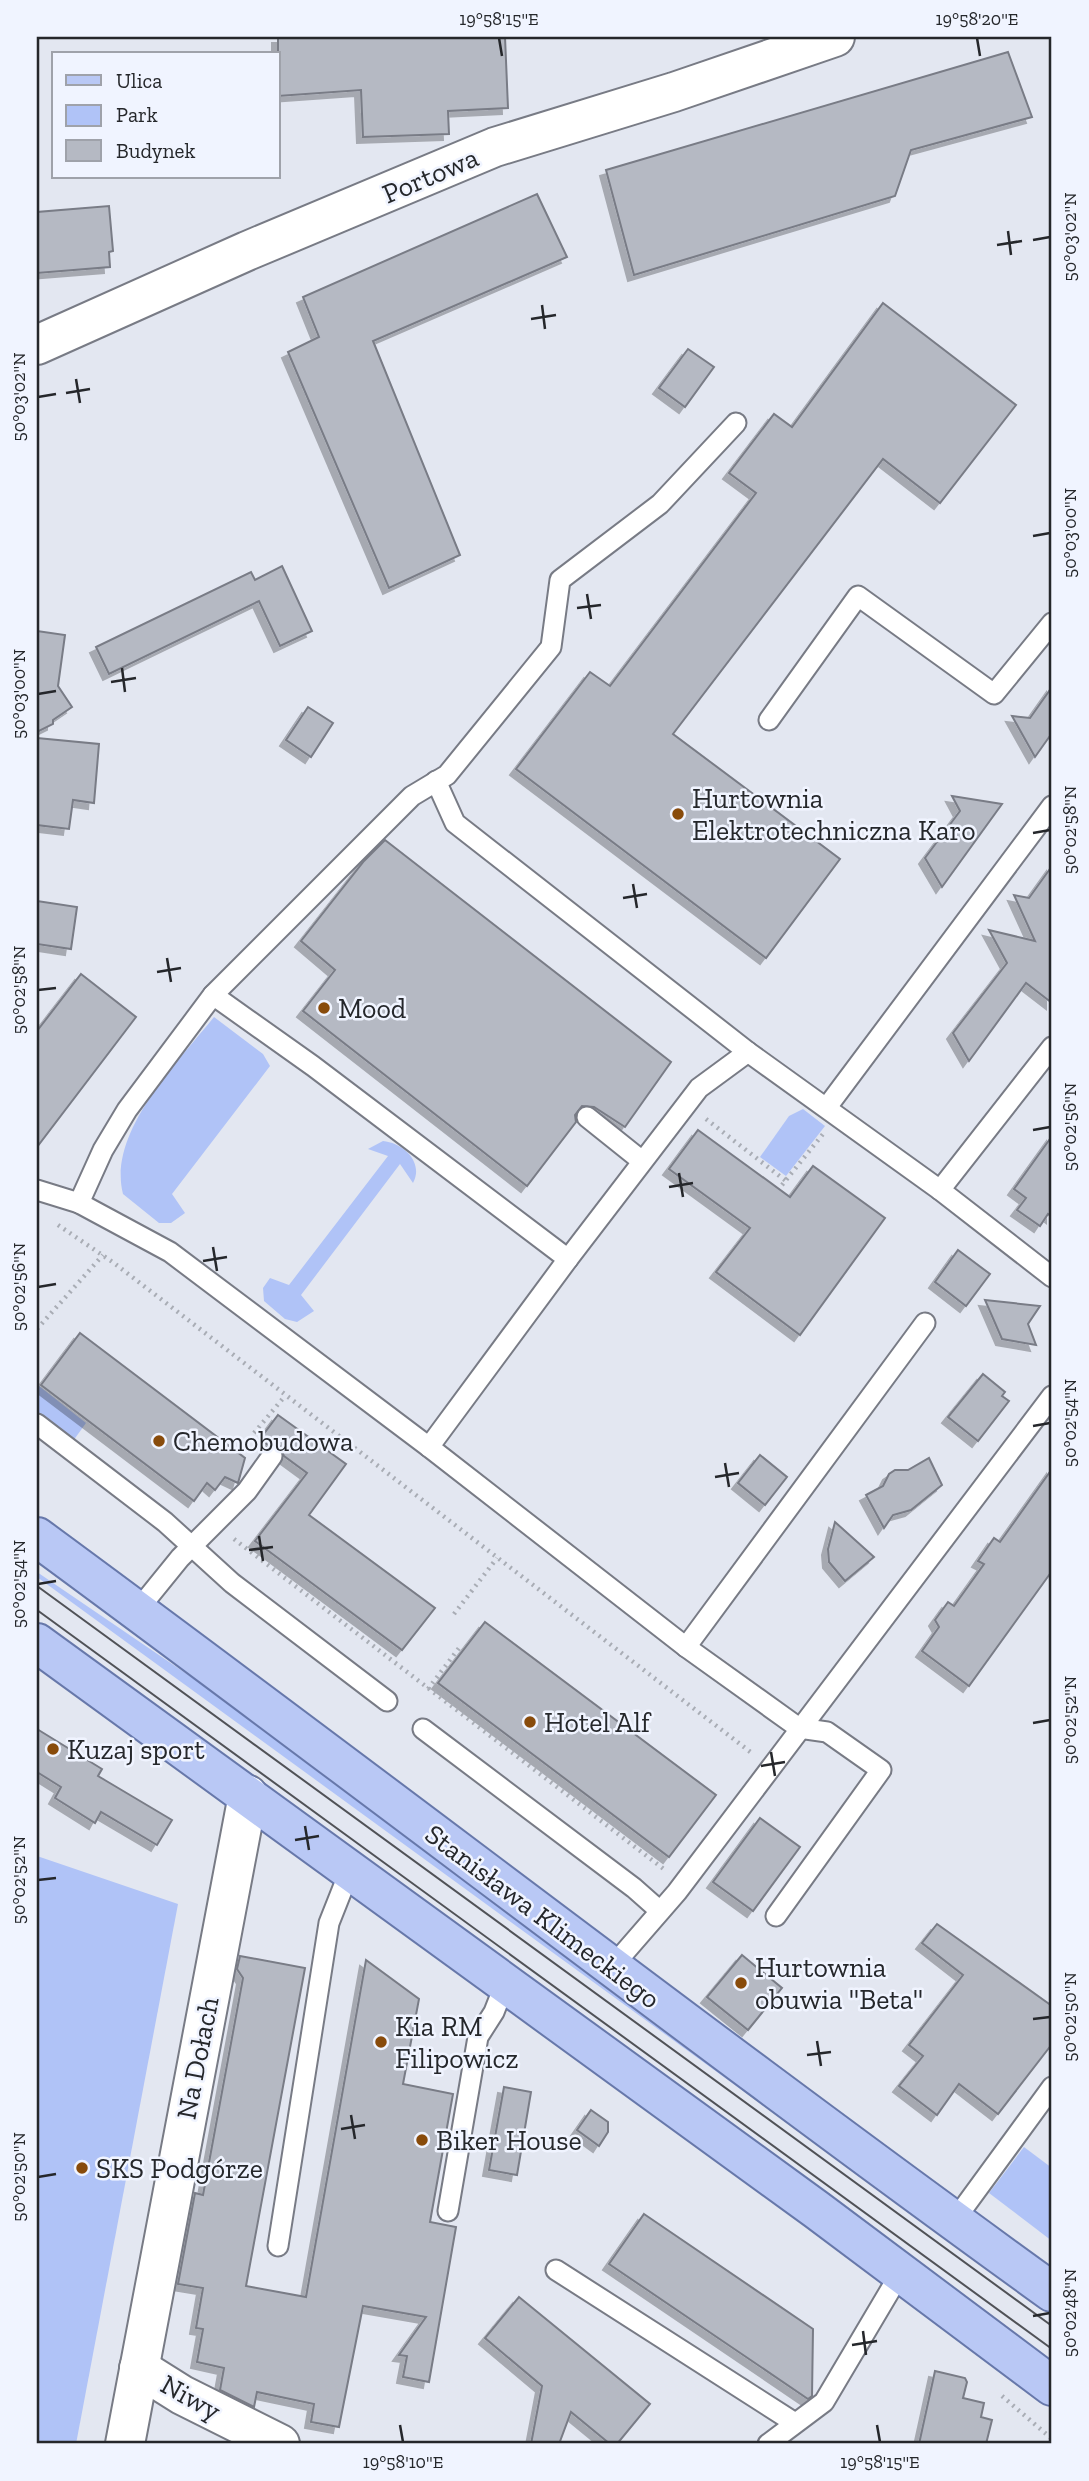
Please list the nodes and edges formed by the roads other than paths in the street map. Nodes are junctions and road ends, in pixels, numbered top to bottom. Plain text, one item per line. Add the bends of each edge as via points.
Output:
1 (835, 37) edge
2 (37, 345) edge
3 (736, 423) dead end
4 (1052, 623) edge
5 (769, 720) dead end
6 (436, 781) junction
7 (1052, 806) edge
8 (213, 995) junction
9 (1052, 1047) edge
10 (748, 1052) junction
11 (827, 1107) junction
12 (587, 1117) dead end
13 (642, 1161) junction
14 (37, 1189) edge
15 (940, 1190) junction
16 (79, 1203) junction
17 (568, 1259) junction
18 (1052, 1277) edge
19 (925, 1323) dead end
20 (1052, 1396) edge
21 (37, 1424) edge
22 (429, 1447) junction
23 (272, 1456) dead end
24 (37, 1537) edge
25 (191, 1546) junction
26 (137, 1611) junction
27 (37, 1643) edge
28 (686, 1647) junction
29 (387, 1701) dead end
30 (799, 1728) junction
31 (423, 1729) dead end
32 (248, 1795) junction
33 (350, 1870) junction
34 (660, 1911) junction
35 (776, 1916) dead end
36 (611, 1968) junction
37 (505, 1984) junction
38 (1052, 2087) edge
39 (448, 2211) dead end
40 (954, 2221) junction
41 (278, 2246) dead end
42 (556, 2270) dead end
43 (901, 2272) junction
44 (1052, 2292) edge
45 (139, 2368) junction
46 (1052, 2386) edge
47 (795, 2423) junction
48 (125, 2444) edge
49 (280, 2444) edge
50 (768, 2444) edge

1 - 2 street, Portowa via 495,147
3 - 6 lane via 660,504 560,580 551,647 447,775
4 - 5 lane via 994,694 858,596
6 - 8 lane via 412,796
6 - 10 lane via 456,823
7 - 11 lane
8 - 16 lane via 127,1110
8 - 17 lane
9 - 15 lane
10 - 11 lane
10 - 13 lane via 699,1088
11 - 15 lane
12 - 13 lane
13 - 17 lane
14 - 16 lane
15 - 18 lane
16 - 22 lane via 170,1252
17 - 22 lane
19 - 28 lane
20 - 30 lane
21 - 25 lane
22 - 28 lane
23 - 25 lane via 247,1491
24 - 26 main road, Stanisława Klimeckiego
25 - 26 lane
25 - 29 lane via 232,1583
26 - 36 main road, Stanisława Klimeckiego
27 - 32 main road
28 - 30 lane
30 - 34 lane
30 - 35 lane via 827,1732 881,1770
31 - 34 lane
32 - 33 main road
32 - 45 street, Na Dołach
33 - 37 main road
33 - 41 lane via 329,1923
34 - 36 lane
36 - 40 main road, Stanisława Klimeckiego
37 - 39 lane via 478,2037
37 - 43 main road
38 - 40 lane
40 - 44 main road, Stanisława Klimeckiego
42 - 47 lane
43 - 46 main road
43 - 47 lane via 824,2402
45 - 48 street, Na Dołach
45 - 49 street, Niwy
47 - 50 lane

